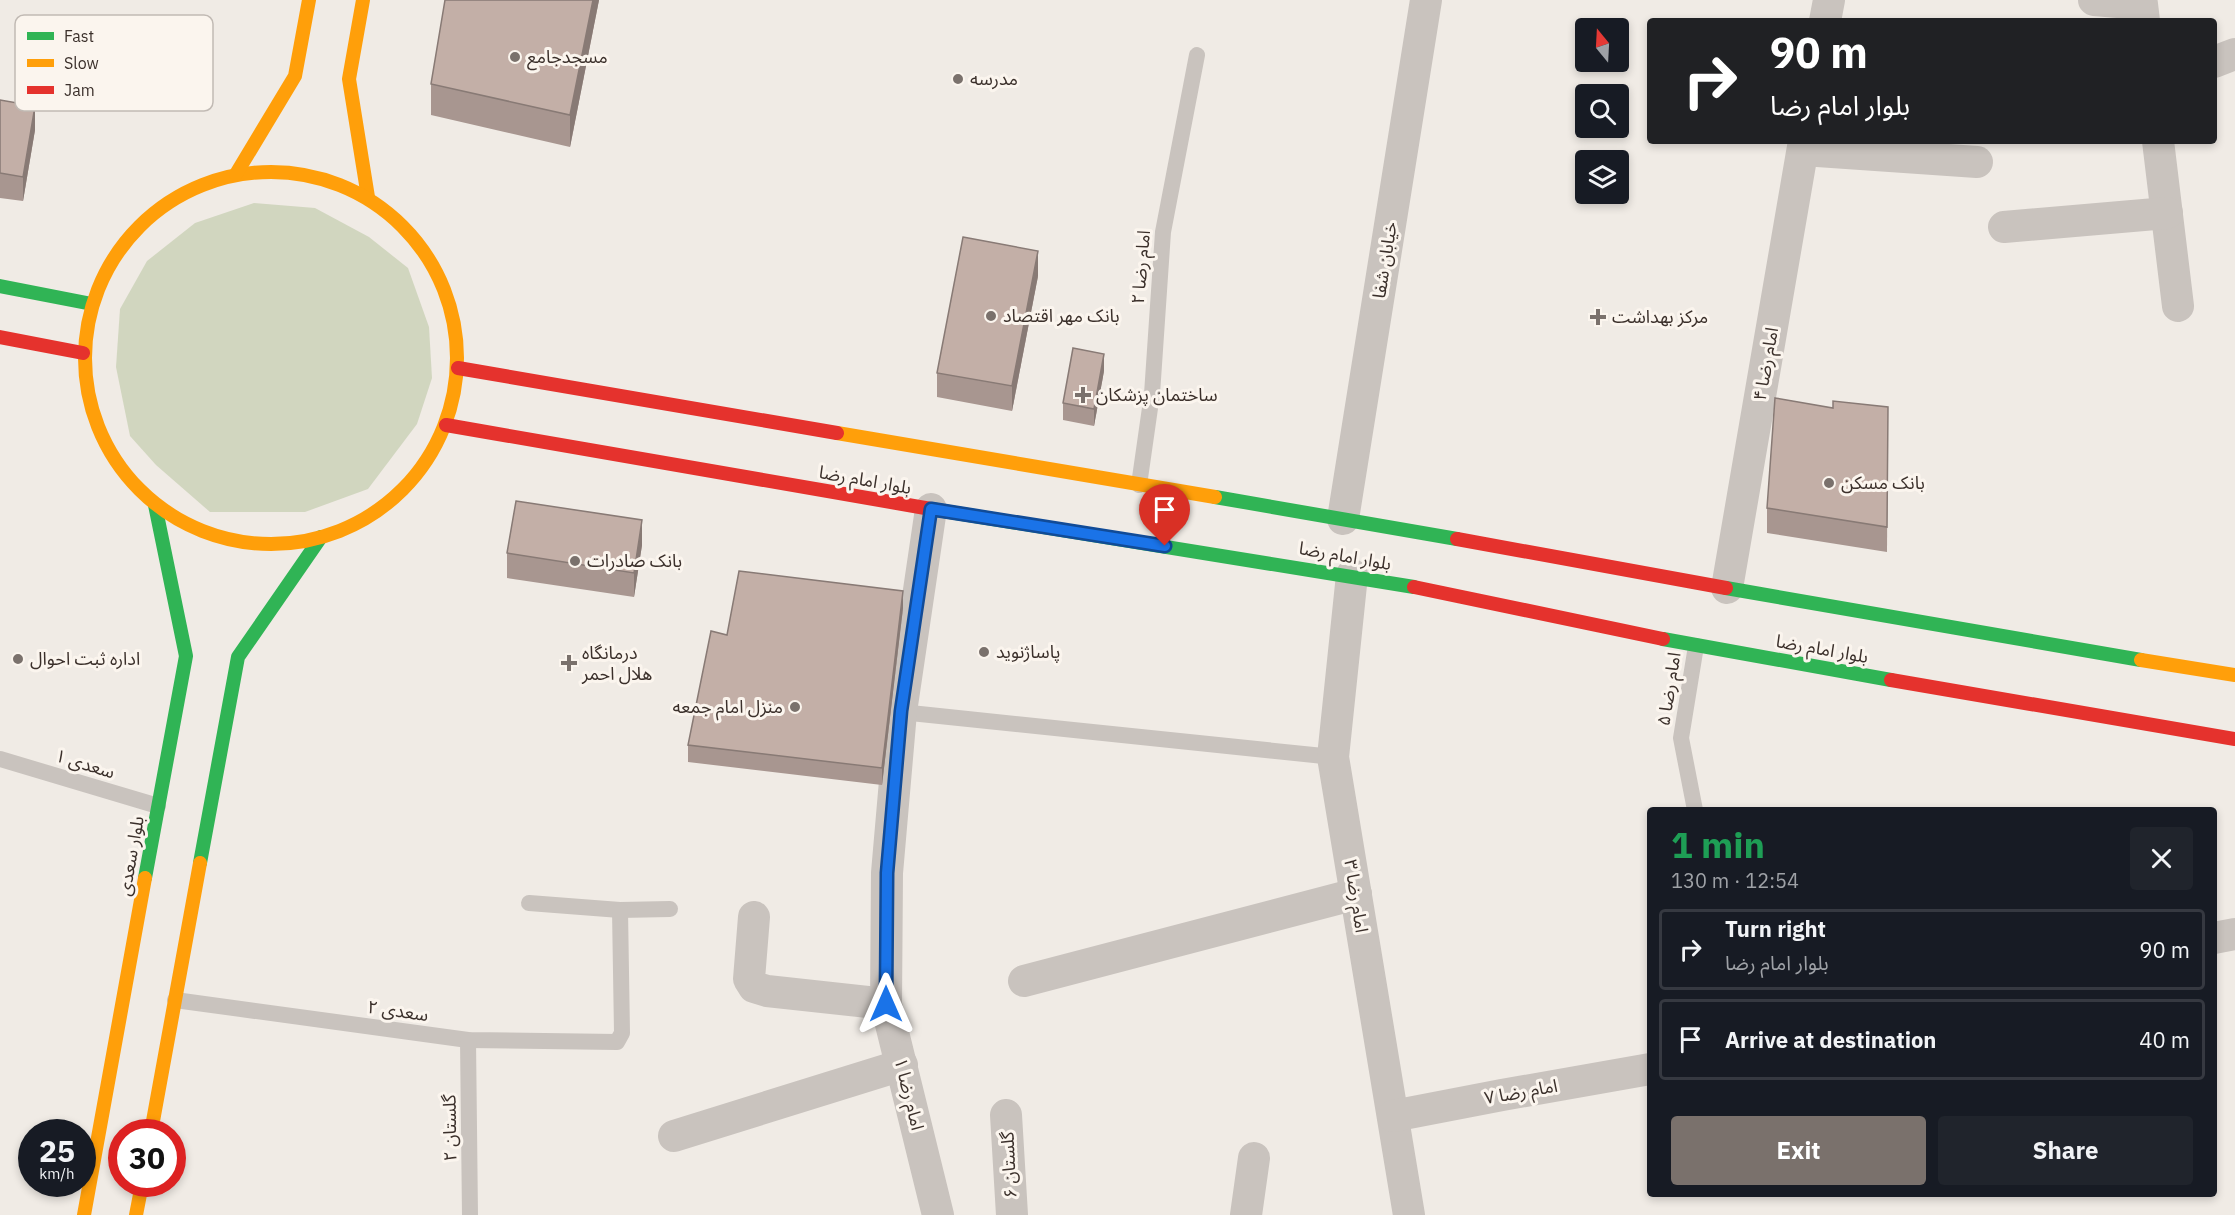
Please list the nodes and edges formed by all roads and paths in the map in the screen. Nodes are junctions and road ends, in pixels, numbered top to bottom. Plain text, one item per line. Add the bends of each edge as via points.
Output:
1 (309, 0) edge
2 (363, 0) edge
3 (1426, 0) edge
4 (1829, 0) edge
5 (2094, 0) edge
6 (2143, 8) edge
7 (1826, 18) edge
8 (2235, 54) edge
9 (1197, 55) dead end
10 (2217, 61) edge
11 (2158, 144) edge
12 (1804, 145) edge
13 (1977, 162) dead end
14 (236, 174) junction
15 (368, 197) junction
16 (2167, 213) junction
17 (2004, 227) dead end
18 (0, 286) edge
19 (92, 304) junction
20 (2178, 306) dead end
21 (0, 337) edge
22 (84, 353) junction
23 (458, 368) junction
24 (446, 425) junction
25 (1139, 484) junction
26 (155, 505) junction
27 (931, 509) junction
28 (1343, 519) junction
29 (321, 537) junction
30 (1352, 575) junction
31 (1727, 588) junction
32 (1696, 646) junction
33 (2235, 675) edge
34 (901, 711) junction
35 (2235, 739) edge
36 (1334, 757) junction
37 (0, 759) edge
38 (158, 806) junction
39 (1694, 807) edge
40 (1356, 894) junction
41 (530, 903) dead end
42 (670, 909) dead end
43 (620, 910) junction
44 (754, 917) dead end
45 (2235, 934) edge
46 (2217, 937) edge
47 (1024, 981) dead end
48 (175, 1000) junction
49 (886, 1004) junction
50 (468, 1040) junction
51 (902, 1065) junction
52 (1647, 1070) edge
53 (1006, 1115) dead end
54 (1393, 1116) junction
55 (153, 1119) edge
56 (674, 1136) dead end
57 (1254, 1158) dead end
58 (139, 1197) edge
59 (938, 1214) edge
60 (84, 1215) edge
61 (136, 1215) edge
62 (470, 1215) edge
63 (1012, 1215) edge
64 (1246, 1215) edge
65 (1409, 1215) edge

1 - 14 main road via 296,76
2 - 15 main road via 349,80
3 - 28 street, خیابان شفا
4 - 7 street
5 - 6 street
8 - 10 street
9 - 25 lane, امام رضا ۲ via 1162,232 1152,394
11 - 16 street
12 - 13 street
12 - 31 street, امام رضا ۴
14 - 15 main road via 304,173
14 - 19 main road via 173,198 122,243
15 - 23 main road via 418,241 424,251 450,301
16 - 17 street
16 - 20 street
18 - 19 main road
19 - 22 main road
21 - 22 main road
22 - 26 main road via 91,410 116,462
23 - 24 main road
23 - 25 main road, بلوار امام رضا
24 - 27 main road, بلوار امام رضا
24 - 29 main road via 417,475 374,513
25 - 28 main road, بلوار امام رضا
26 - 29 main road via 206,533 252,542
26 - 38 main road, بلوار سعدی via 186,657
27 - 30 main road, بلوار امام رضا
27 - 34 street, امام رضا ۱
28 - 31 main road, بلوار امام رضا
29 - 48 main road via 238,657
30 - 32 main road, بلوار امام رضا
30 - 36 street, امام رضا ۳
31 - 33 main road, بلوار امام رضا
32 - 35 main road, بلوار امام رضا
32 - 39 lane, امام رضا ۵ via 1681,738
34 - 36 lane
34 - 49 street, امام رضا ۱ via 887,873
36 - 40 street, امام رضا ۳
37 - 38 lane, سعدی ۱
38 - 60 main road, بلوار سعدی
40 - 47 street
40 - 54 street, امام رضا ۳
41 - 43 lane
42 - 43 lane
43 - 50 lane, سعدی ۲ via 622,1033 617,1042
44 - 49 street via 749,979 754,987
45 - 46 street
48 - 50 lane, سعدی ۲
48 - 55 main road
49 - 51 street, امام رضا ۱
50 - 62 lane, گلستان ۲
51 - 56 street
51 - 59 street, امام رضا ۱
52 - 54 street, امام رضا ۷
53 - 63 street, گلستان ۶
54 - 65 street, امام رضا ۳
57 - 64 street
58 - 61 main road

